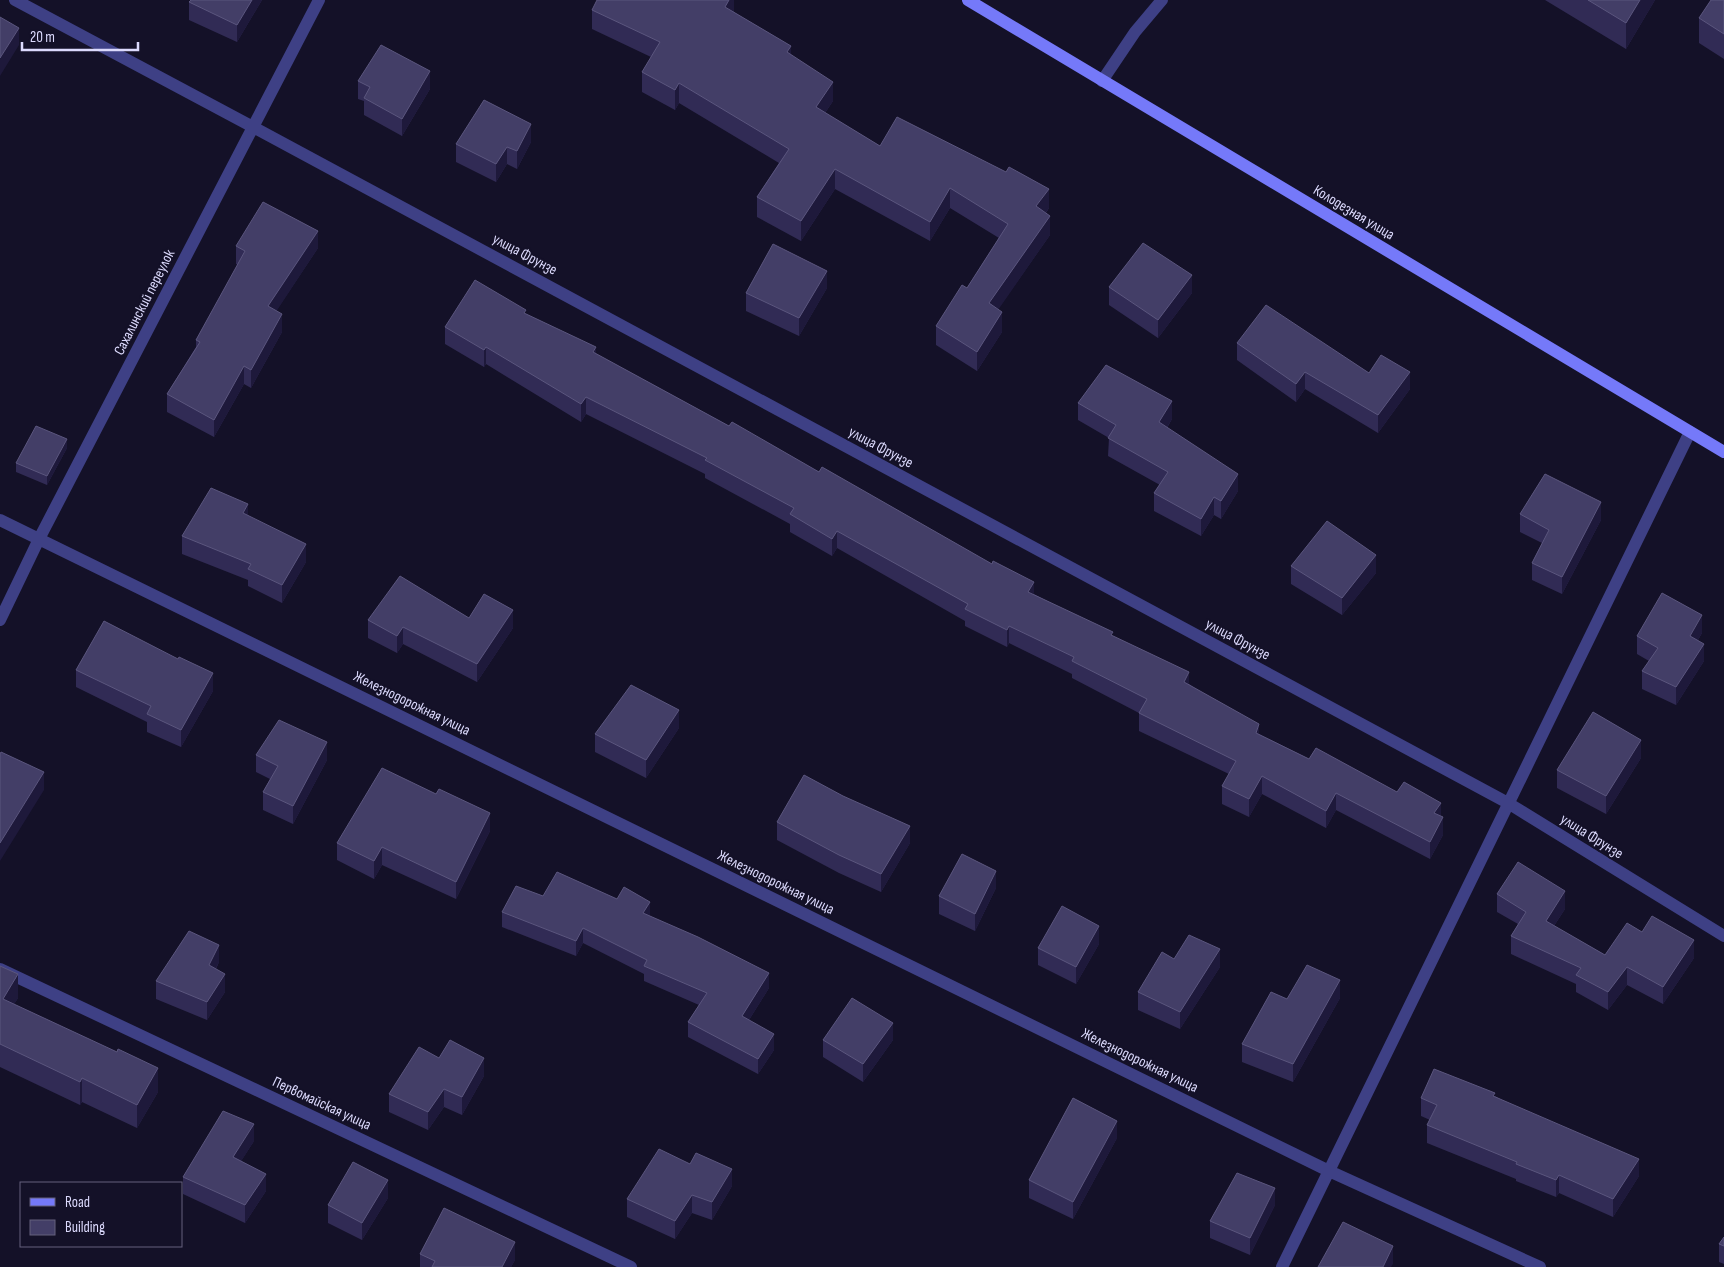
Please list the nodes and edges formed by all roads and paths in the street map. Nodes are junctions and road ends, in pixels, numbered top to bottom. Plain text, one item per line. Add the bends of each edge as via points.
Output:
1 (15, 0) edge
2 (319, 0) edge
3 (968, 0) edge
4 (1162, 0) edge
5 (1102, 80) junction
6 (253, 126) junction
7 (1690, 432) junction
8 (1724, 452) edge
9 (0, 520) edge
10 (39, 539) junction
11 (0, 620) edge
12 (1508, 804) junction
13 (1724, 936) edge
14 (0, 969) edge
15 (1329, 1171) junction
16 (631, 1267) edge
17 (1282, 1267) edge
18 (1540, 1267) edge

1 - 6 street, улица Фрунзе
2 - 6 street, Сахалинский переулок
3 - 5 main road, Колодезная улица
4 - 5 street
5 - 7 main road, Колодезная улица
6 - 10 street, Сахалинский переулок
6 - 12 street, улица Фрунзе
7 - 8 main road, Колодезная улица
7 - 12 street
9 - 10 street, Железнодорожная улица
10 - 11 street, Сахалинский переулок
10 - 15 street, Железнодорожная улица
12 - 13 street, улица Фрунзе
12 - 15 street
14 - 16 street, Первомайская улица
15 - 17 street
15 - 18 street, Железнодорожная улица

